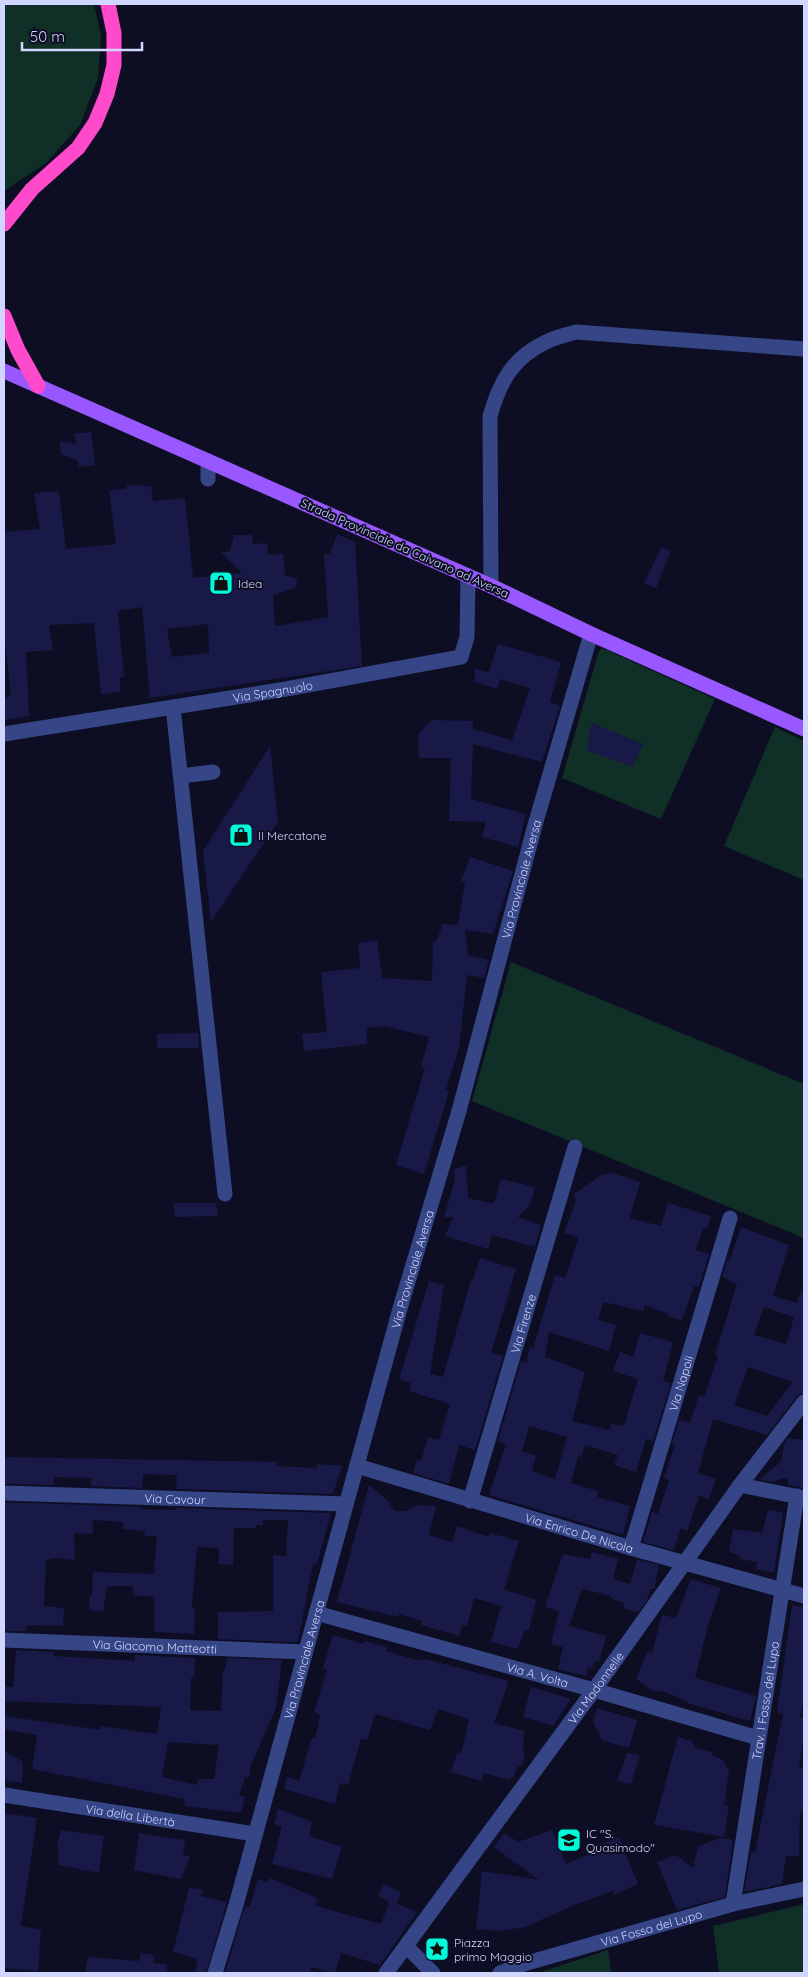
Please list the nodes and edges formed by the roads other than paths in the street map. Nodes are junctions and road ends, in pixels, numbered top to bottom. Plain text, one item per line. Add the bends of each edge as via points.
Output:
1 (108, 4) edge
2 (4, 227) edge
3 (4, 316) edge
4 (804, 349) edge
5 (4, 371) edge
6 (38, 386) junction
7 (208, 462) junction
8 (208, 479) dead end
9 (468, 576) junction
10 (491, 586) junction
11 (591, 634) junction
12 (173, 707) junction
13 (804, 729) edge
14 (4, 734) edge
15 (214, 772) dead end
16 (181, 776) junction
17 (575, 1147) dead end
18 (225, 1194) dead end
19 (730, 1218) dead end
20 (804, 1402) edge
21 (357, 1466) junction
22 (740, 1485) junction
23 (4, 1493) edge
24 (800, 1497) edge
25 (470, 1501) junction
26 (346, 1504) junction
27 (631, 1548) junction
28 (686, 1563) junction
29 (783, 1590) junction
30 (804, 1596) edge
31 (316, 1613) junction
32 (4, 1640) edge
33 (306, 1652) junction
34 (594, 1690) junction
35 (758, 1738) junction
36 (4, 1795) edge
37 (255, 1834) junction
38 (804, 1889) edge
39 (733, 1904) junction
40 (406, 1946) junction
41 (215, 1973) edge
42 (386, 1973) edge
43 (433, 1973) edge
44 (500, 1973) edge

1 - 2 highway via 114,33 114,65 95,124 78,148 32,189
3 - 6 highway
4 - 10 street via 576,332 546,342 514,363 497,391 490,416
5 - 6 main road, Strada Provinciale da Caivano ad Aversa
6 - 7 main road, Strada Provinciale da Caivano ad Aversa
7 - 8 street
7 - 9 main road, Strada Provinciale da Caivano ad Aversa
9 - 10 main road, Strada Provinciale da Caivano ad Aversa
9 - 12 street, Via Spagnuolo via 467,637 461,657 225,706
10 - 11 main road, Strada Provinciale da Caivano ad Aversa
11 - 13 main road, Strada Provinciale da Caivano ad Aversa
11 - 21 street, Via Provinciale Aversa
12 - 14 street, Via Spagnuolo
12 - 16 street
15 - 16 street
16 - 18 street
17 - 25 street, Via Firenze
19 - 27 street, Via Napoli
20 - 22 street, Via Madonnelle
21 - 25 street, Via Enrico De Nicola
21 - 26 street, Via Provinciale Aversa
22 - 24 street
22 - 28 street, Via Madonnelle
23 - 26 street, Via Cavour
24 - 29 street, Trav. I Fosso del Lupo
25 - 27 street, Via Enrico De Nicola
26 - 31 street, Via Provinciale Aversa
27 - 28 street, Via Enrico De Nicola
28 - 29 street, Via Enrico De Nicola
28 - 34 street, Via Madonnelle
29 - 30 street, Via Enrico De Nicola
29 - 35 street, Trav. I Fosso del Lupo
31 - 33 street, Via Provinciale Aversa
31 - 34 street, Via A. Volta
32 - 33 street, Via Giacomo Matteotti
33 - 37 street, Via Provinciale Aversa
34 - 35 street, Via A. Volta
34 - 40 street, Via Madonnelle
35 - 39 street, Trav. I Fosso del Lupo
36 - 37 street, Via della Libertà
37 - 41 street, Via Provinciale Aversa
38 - 39 street, Via Fosso del Lupo
39 - 44 street, Via Fosso del Lupo
40 - 42 street, Via Madonnelle
40 - 43 street

